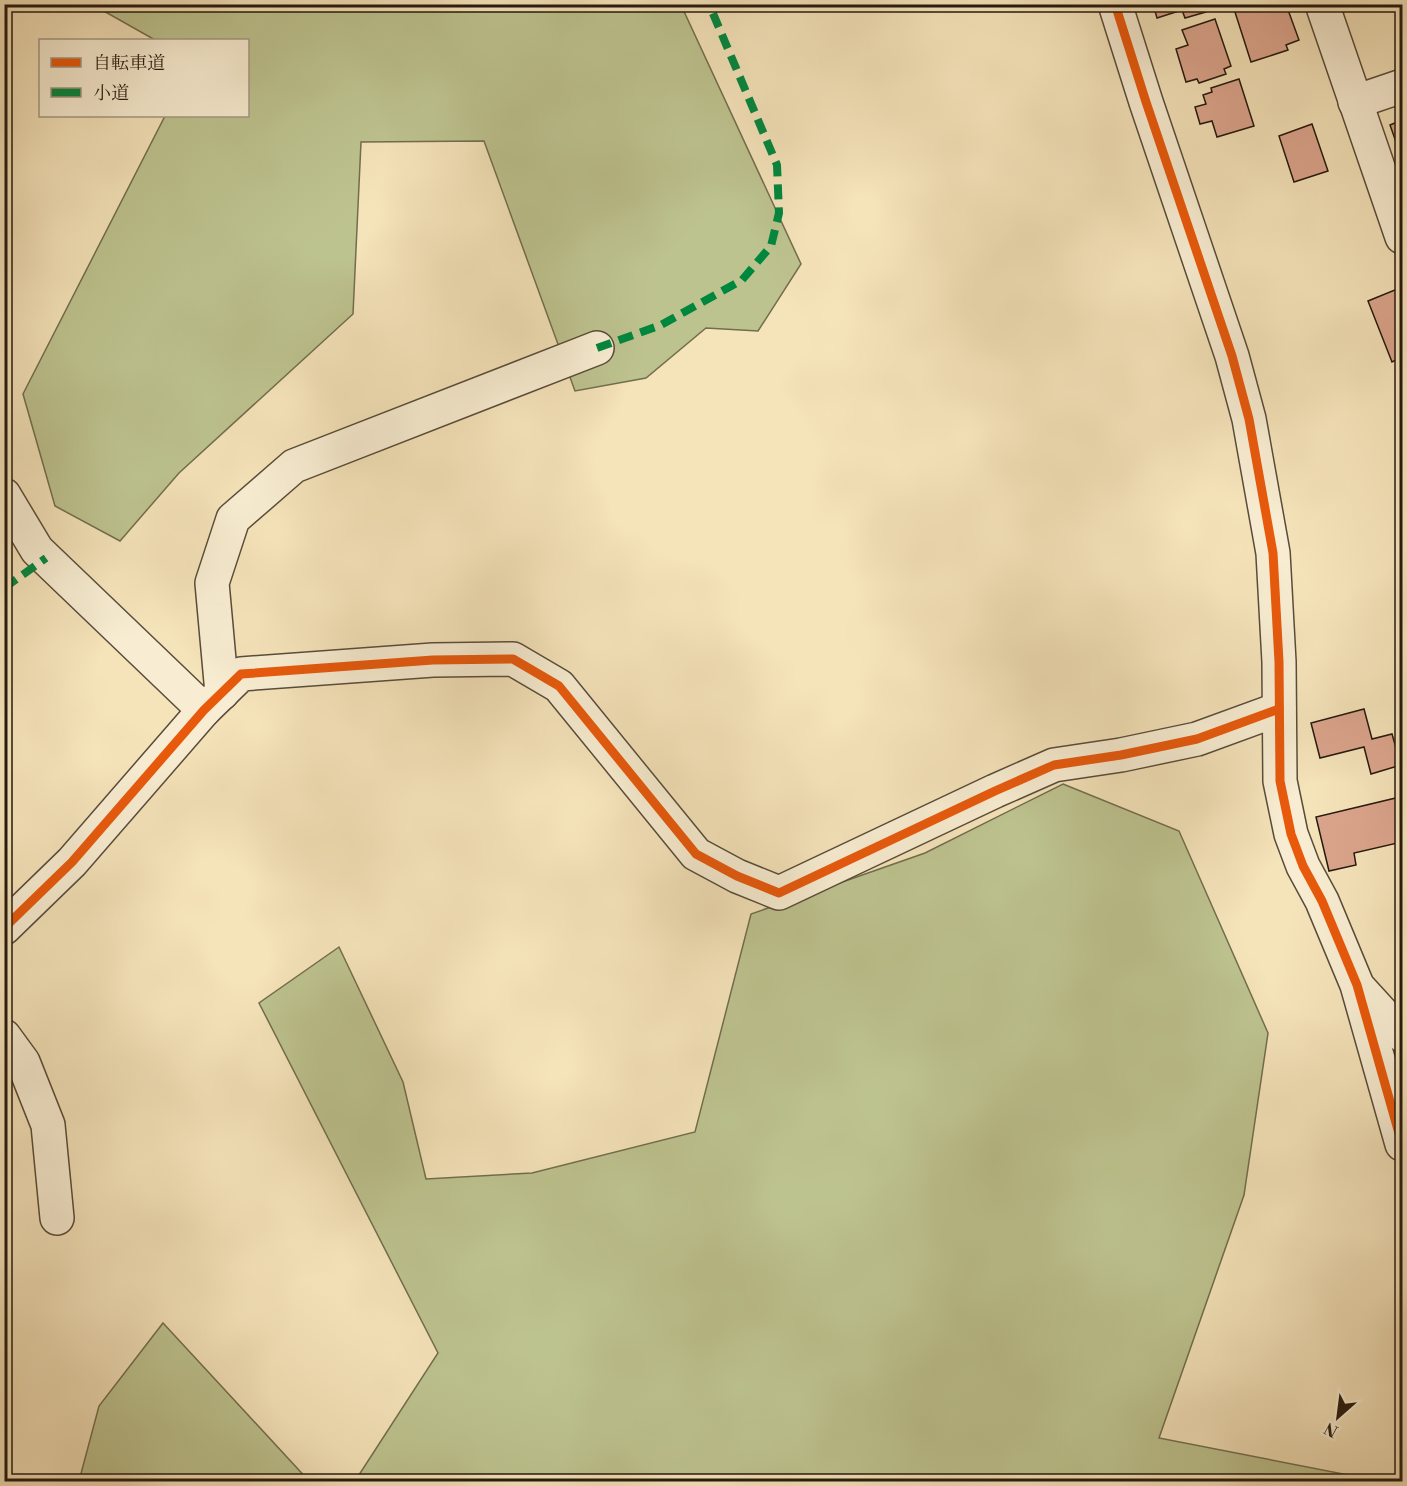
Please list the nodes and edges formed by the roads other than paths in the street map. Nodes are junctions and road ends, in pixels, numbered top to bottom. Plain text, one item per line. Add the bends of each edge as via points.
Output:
1 (1115, 4) edge
2 (1322, 4) edge
3 (1402, 86) edge
4 (1355, 102) junction
5 (1402, 237) edge
6 (597, 348) dead end
7 (4, 495) edge
8 (213, 702) junction
9 (1279, 709) junction
10 (4, 928) edge
11 (1357, 985) junction
12 (1402, 1035) edge
13 (4, 1036) edge
14 (1402, 1144) edge
15 (57, 1218) dead end

1 - 9 street via 1232,356 1249,419 1273,553
2 - 4 street
3 - 4 street
4 - 5 street
6 - 8 street via 294,466 233,519 212,583
7 - 8 street via 37,550
8 - 9 street via 241,674 433,660 513,659 559,686 696,854 779,893 1054,765 1197,739
8 - 10 street via 72,862
9 - 11 street via 1280,781 1292,834
11 - 12 street
11 - 14 street
13 - 15 street via 23,1062 48,1125

